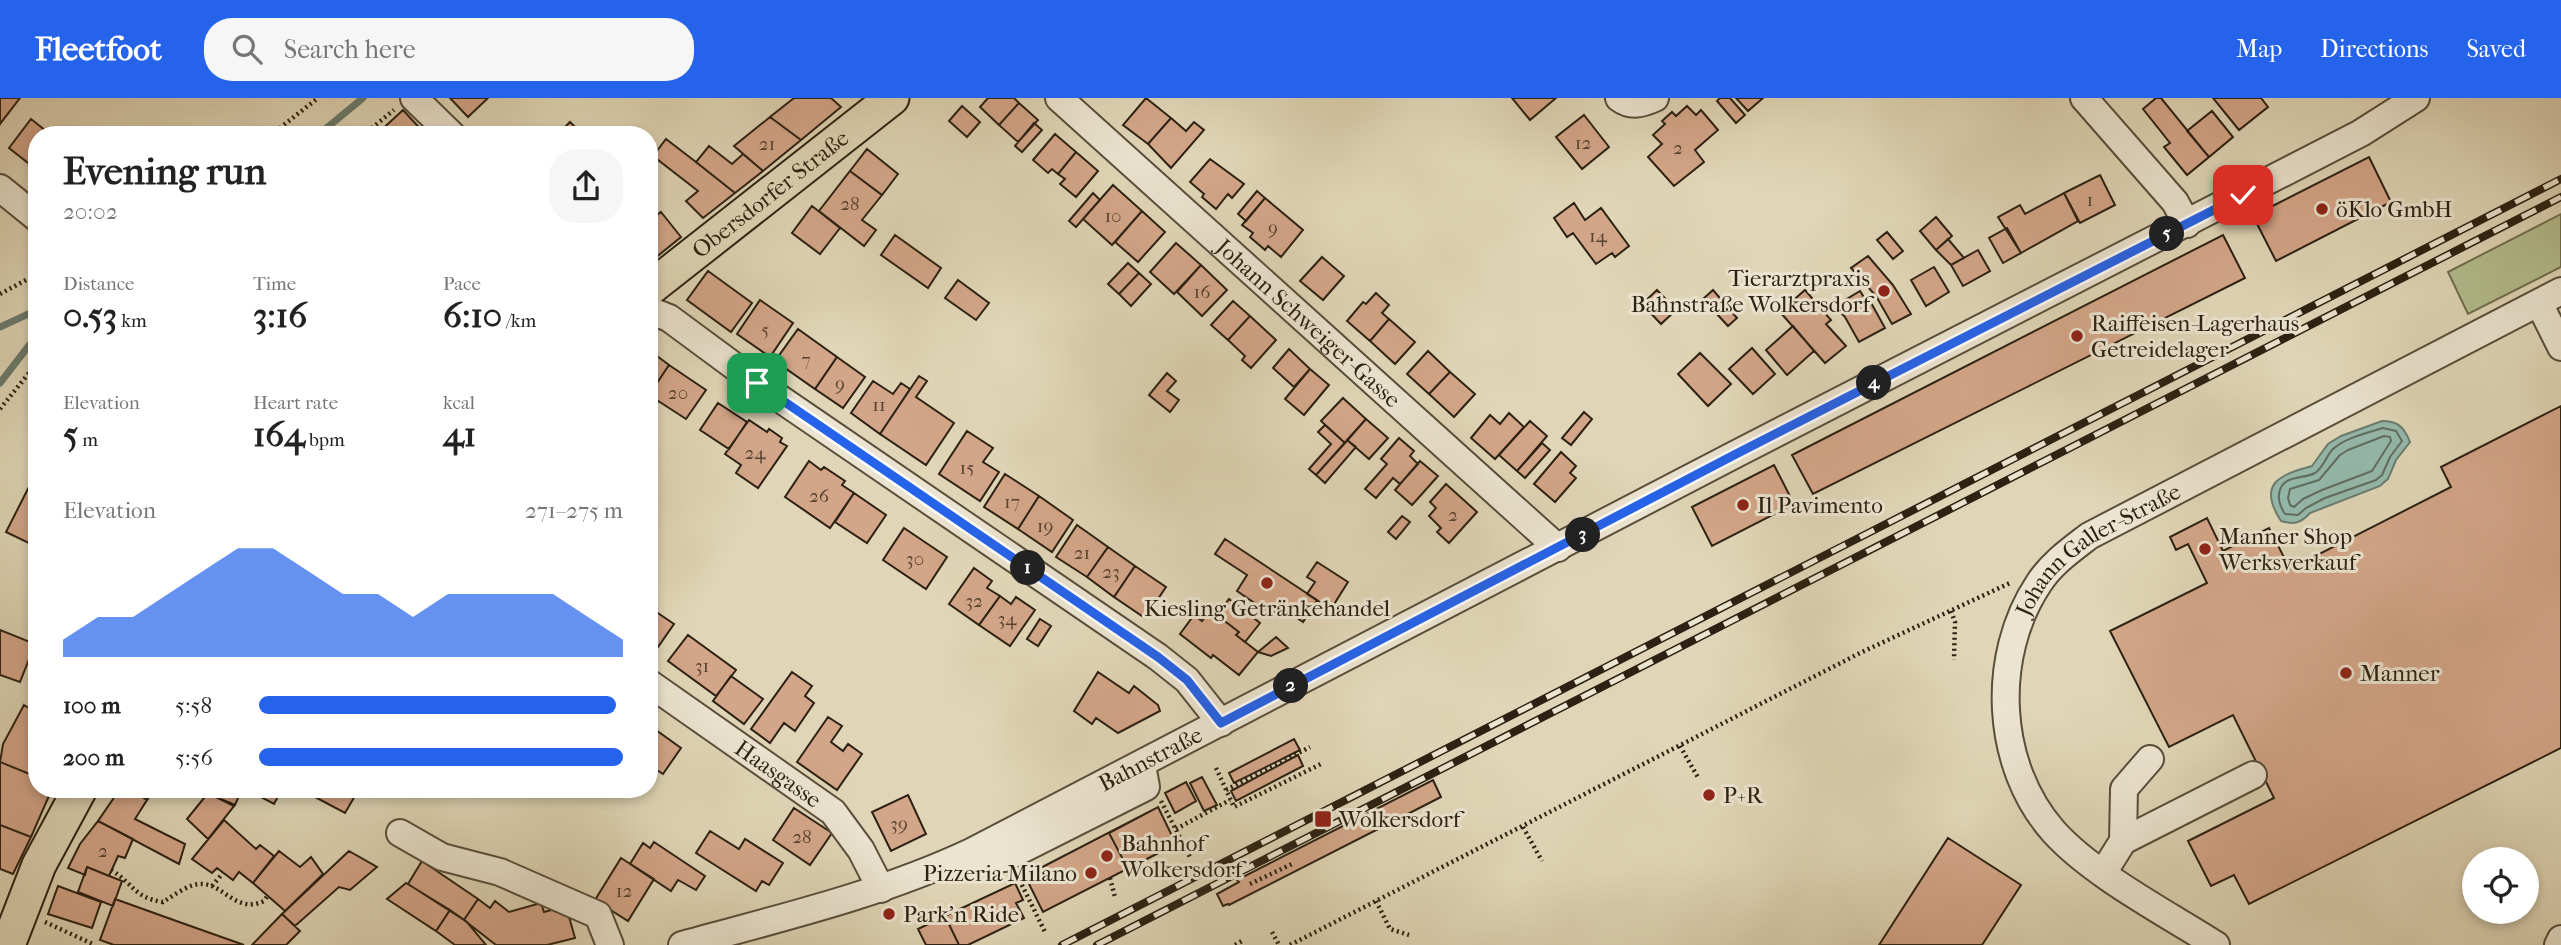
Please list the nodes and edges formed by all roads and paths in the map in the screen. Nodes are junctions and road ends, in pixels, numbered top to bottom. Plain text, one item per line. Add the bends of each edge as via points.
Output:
1 (318, 98) edge
2 (892, 98) edge
3 (1059, 98) edge
4 (2084, 98) edge
5 (2416, 98) edge
6 (407, 102) edge
7 (282, 126) edge
8 (375, 126) edge
9 (440, 126) edge
10 (0, 188) edge
11 (28, 211) edge
12 (2187, 224) junction
13 (28, 279) edge
14 (658, 282) edge
15 (0, 294) edge
16 (2550, 297) edge
17 (658, 314) edge
18 (2561, 347) edge
19 (28, 374) edge
20 (0, 410) edge
21 (1558, 548) junction
22 (2039, 582) junction
23 (1951, 611) junction
24 (1954, 660) dead end
25 (658, 690) edge
26 (1221, 723) junction
27 (1680, 746) junction
28 (1310, 747) dead end
29 (2150, 759) dead end
30 (1321, 764) dead end
31 (1216, 768) dead end
32 (2253, 775) dead end
33 (1699, 779) dead end
34 (1226, 790) junction
35 (75, 798) edge
36 (1230, 800) junction
37 (1082, 808) junction
38 (1523, 827) junction
39 (400, 833) dead end
40 (1195, 840) dead end
41 (2123, 841) junction
42 (1184, 845) junction
43 (1005, 858) junction
44 (1191, 859) dead end
45 (953, 861) junction
46 (1542, 861) dead end
47 (1294, 863) dead end
48 (111, 870) dead end
49 (223, 873) dead end
50 (2103, 873) junction
51 (1110, 878) dead end
52 (1250, 884) dead end
53 (212, 886) junction
54 (881, 889) junction
55 (268, 895) dead end
56 (1115, 897) dead end
57 (1376, 901) junction
58 (1272, 932) dead end
59 (1046, 934) dead end
60 (1409, 934) dead end
61 (2561, 939) edge
62 (12, 940) edge
63 (1242, 941) dead end
64 (610, 945) edge
65 (682, 945) edge
66 (1235, 945) edge
67 (1279, 945) edge
68 (1290, 945) edge
69 (2216, 945) edge
70 (2558, 945) edge

1 - 7 path
2 - 14 main road, Obersdorfer Straße
3 - 21 street, Johann Schweiger-Gasse
4 - 12 street via 2175,202
5 - 12 street, Bahnstraße via 2361,133
6 - 8 path
6 - 9 street
10 - 11 street
12 - 21 street, Bahnstraße
13 - 15 path
16 - 18 street
16 - 22 street, Johann Galler-Straße via 2089,536 2050,567
17 - 26 street via 1158,657 1187,680
19 - 20 path
21 - 26 street, Bahnstraße
22 - 23 path via 2023,577
22 - 50 street, Johann Galler-Straße via 2024,607 2011,648 2005,680 2009,736 2024,786 2053,831
23 - 24 path
23 - 27 path
25 - 54 street, Haasgasse via 833,812
26 - 37 street, Bahnstraße via 1142,765
27 - 33 path
27 - 38 path
28 - 34 path
29 - 41 street via 2124,789
30 - 36 path via 1234,807
31 - 34 path
32 - 41 street
34 - 36 path
35 - 62 main road via 39,865
36 - 42 path via 1176,829
37 - 43 street
37 - 45 street, Bahnstraße
38 - 46 path
38 - 57 path
39 - 64 street via 442,858 500,872 598,915
40 - 42 path
41 - 50 street
42 - 44 path
43 - 45 street
43 - 59 path via 1021,879
45 - 54 street, Bahnstraße
47 - 52 path
48 - 53 path via 125,878 134,892 159,902 191,885
49 - 53 path
50 - 69 street, Johann Galler-Straße
51 - 56 path
53 - 55 path via 248,905 264,901
54 - 65 street, Bahnstraße
57 - 60 path via 1390,929
57 - 68 path
58 - 67 path
61 - 70 street
63 - 66 path

